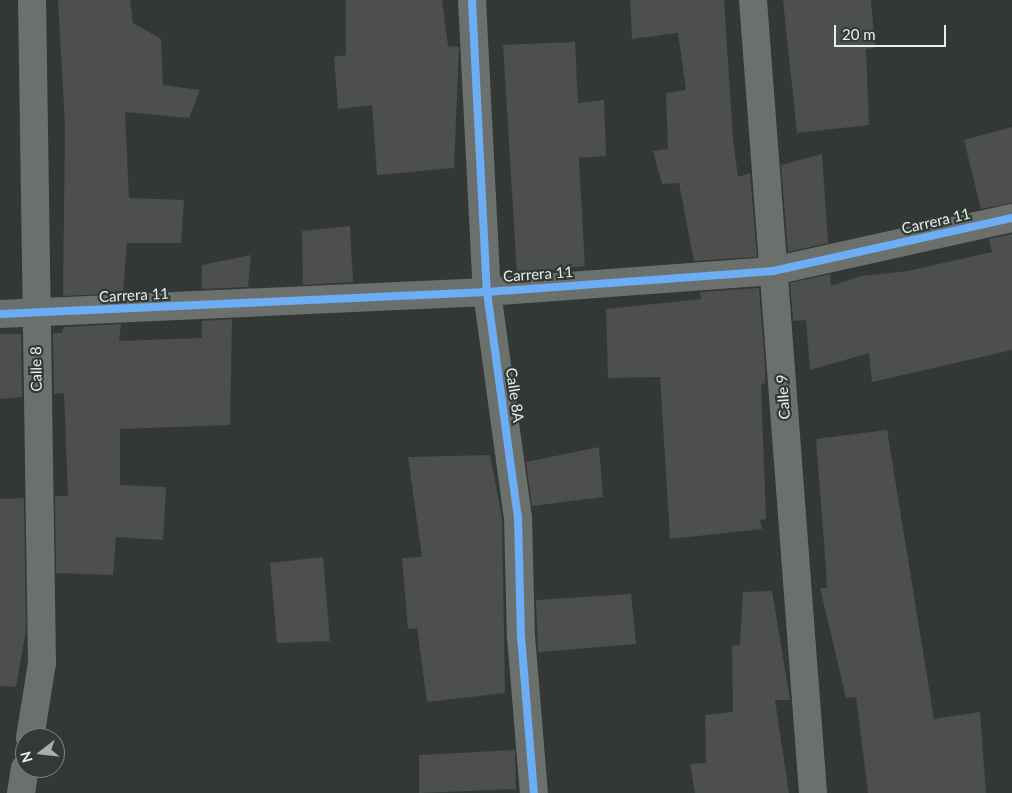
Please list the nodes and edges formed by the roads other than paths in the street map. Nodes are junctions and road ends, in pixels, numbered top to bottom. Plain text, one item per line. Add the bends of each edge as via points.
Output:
1 (32, 0) edge
2 (472, 0) edge
3 (752, 0) edge
4 (1012, 218) edge
5 (773, 271) junction
6 (487, 292) junction
7 (35, 313) junction
8 (0, 314) edge
9 (32, 728) edge
10 (23, 778) edge
11 (21, 793) edge
12 (534, 793) edge
13 (813, 793) edge

1 - 7 street, Calle 8
2 - 6 street, Calle 8A
3 - 5 street, Calle 9
4 - 5 street, Carrera 11
5 - 6 street, Carrera 11
5 - 13 street, Calle 9
6 - 7 street, Carrera 11
6 - 12 street, Calle 8A via 518,518 521,636
7 - 8 street, Carrera 11
7 - 9 street, Calle 8 via 42,663
10 - 11 street

